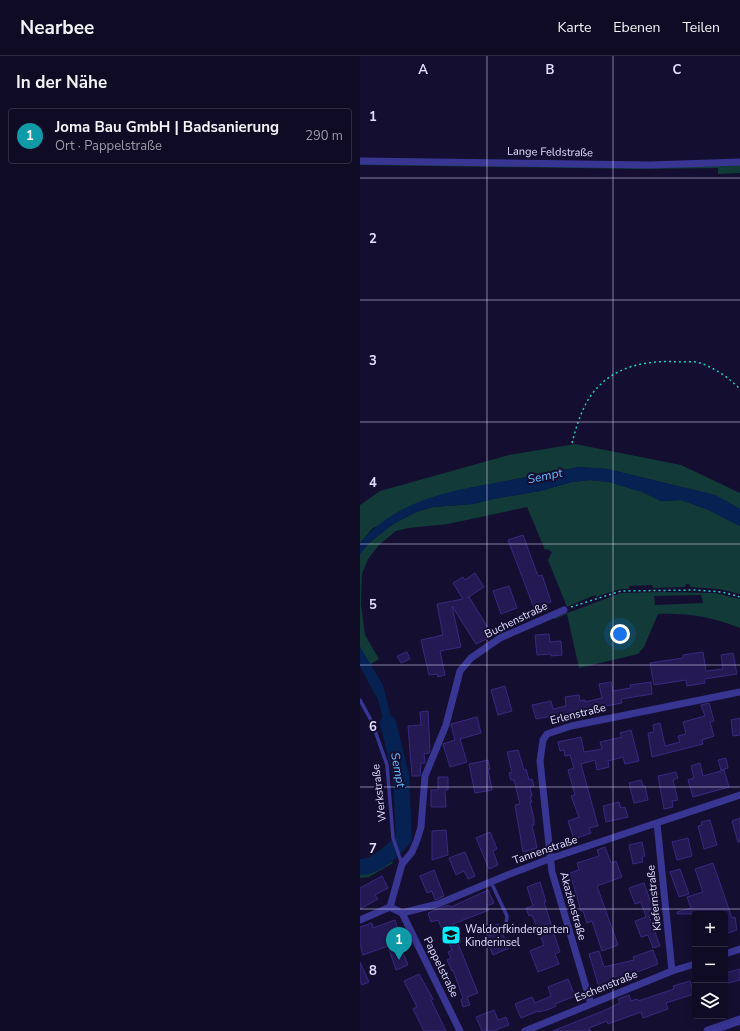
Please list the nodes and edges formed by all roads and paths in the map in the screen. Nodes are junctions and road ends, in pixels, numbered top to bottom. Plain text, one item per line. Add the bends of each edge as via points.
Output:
1 (360, 161) edge
2 (740, 162) edge
3 (740, 390) edge
4 (572, 443) dead end
5 (740, 597) edge
6 (564, 610) joint
7 (740, 692) edge
8 (360, 700) edge
9 (740, 795) edge
10 (657, 823) junction
11 (549, 859) junction
12 (402, 864) junction
13 (491, 881) junction
14 (390, 908) junction
15 (402, 913) junction
16 (360, 920) edge
17 (506, 925) dead end
18 (740, 949) edge
19 (728, 953) edge
20 (692, 965) edge
21 (672, 971) junction
22 (590, 1004) junction
23 (740, 1020) edge
24 (460, 1031) edge
25 (525, 1031) edge
26 (708, 1031) edge

1 - 2 street, Lange Feldstraße via 650,165
3 - 4 path via 724,375 698,362 667,361 630,367 613,374 597,387 583,410
5 - 6 path, Buchenstraße via 722,592 695,590 620,591
6 - 12 street, Buchenstraße via 500,638 471,658 460,671 446,725 425,776 421,827 412,852
7 - 11 street, Erlenstraße via 571,726 547,734 543,740 540,761
8 - 12 lane, Werkstraße via 372,722 387,765 393,838
9 - 10 street, Tannenstraße
10 - 11 street, Tannenstraße
10 - 21 street, Kiefernstraße
11 - 13 street, Tannenstraße
11 - 22 street, Akazienstraße
12 - 14 street, Buchenstraße
13 - 15 street, Tannenstraße via 438,904
13 - 17 lane via 507,916
14 - 15 street
14 - 16 street
15 - 24 street, Pappelstraße
18 - 19 street
20 - 21 street, Eschenstraße
21 - 22 street, Eschenstraße
22 - 25 street, Eschenstraße
23 - 26 street

